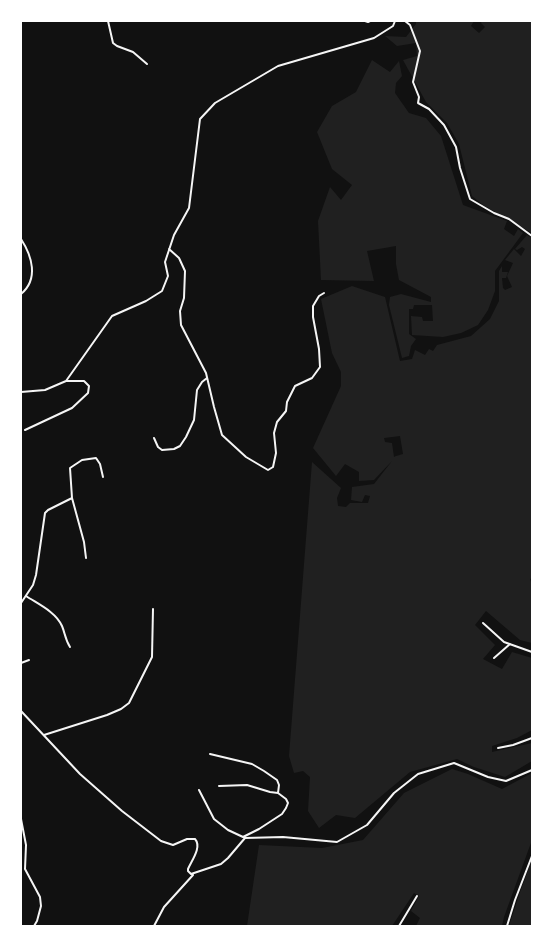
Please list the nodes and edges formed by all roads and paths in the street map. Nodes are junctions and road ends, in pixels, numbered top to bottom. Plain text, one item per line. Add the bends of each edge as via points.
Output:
1 (108, 21) edge
2 (365, 21) edge
3 (370, 21) edge
4 (395, 21) edge
5 (405, 21) edge
6 (147, 64) dead end
7 (532, 236) edge
8 (21, 239) edge
9 (170, 249) junction
10 (324, 293) dead end
11 (21, 294) edge
12 (207, 378) junction
13 (66, 380) junction
14 (21, 392) edge
15 (25, 430) dead end
16 (154, 438) dead end
17 (103, 477) dead end
18 (72, 498) junction
19 (86, 558) dead end
20 (26, 596) junction
21 (21, 603) edge
22 (153, 609) dead end
23 (483, 623) dead end
24 (510, 644) junction
25 (70, 646) dead end
26 (532, 652) edge
27 (494, 658) dead end
28 (29, 660) dead end
29 (21, 663) edge
30 (21, 711) edge
31 (44, 735) junction
32 (532, 738) edge
33 (498, 748) dead end
34 (210, 754) dead end
35 (532, 770) edge
36 (219, 786) dead end
37 (199, 790) dead end
38 (278, 792) junction
39 (21, 818) edge
40 (244, 837) junction
41 (532, 856) edge
42 (194, 874) junction
43 (417, 896) dead end
44 (34, 926) edge
45 (154, 926) edge
46 (399, 926) edge
47 (508, 926) edge

1 - 6 street via 113,43 133,52
2 - 3 street
4 - 9 street via 393,26 374,38 278,66 215,103 200,119 189,208 174,235
5 - 7 street via 410,25 420,51 413,82 419,97 418,103 429,109 444,125 456,147 470,199 509,219
8 - 11 street via 29,254 32,274 29,286
9 - 12 street via 179,258 185,271 184,298 179,318 181,325
9 - 13 street via 165,262 168,276 162,291 112,316
10 - 12 street via 313,306 320,367 312,378 295,386 287,402 286,411 277,422 274,433 276,453 273,467 268,470 246,458 222,435
12 - 16 street via 197,390 194,420 180,446 162,450
13 - 14 street via 45,390
13 - 15 street via 84,381 89,386 88,393 72,408
17 - 18 street via 96,458 82,460 70,468
18 - 19 street
18 - 20 street via 45,513 36,575
20 - 21 street
20 - 25 street via 56,618 62,625 65,640
22 - 31 street via 152,657 129,703 107,715
23 - 24 street via 504,642
24 - 26 street
24 - 27 street
28 - 29 street
30 - 31 street
31 - 42 street via 80,774 161,841 173,845 187,839 195,839 198,844 188,869 189,873
32 - 33 street via 513,746
34 - 38 street via 252,764 277,780
35 - 40 street via 506,781 488,777 454,763 418,774 394,793 367,825 337,842 283,837
36 - 38 street via 247,785
37 - 40 street via 214,819 228,830
38 - 40 street via 288,803 282,814
39 - 44 street via 26,845 25,869 40,897 41,906
40 - 42 street via 221,864
41 - 47 street
42 - 45 street via 164,907
43 - 46 street

